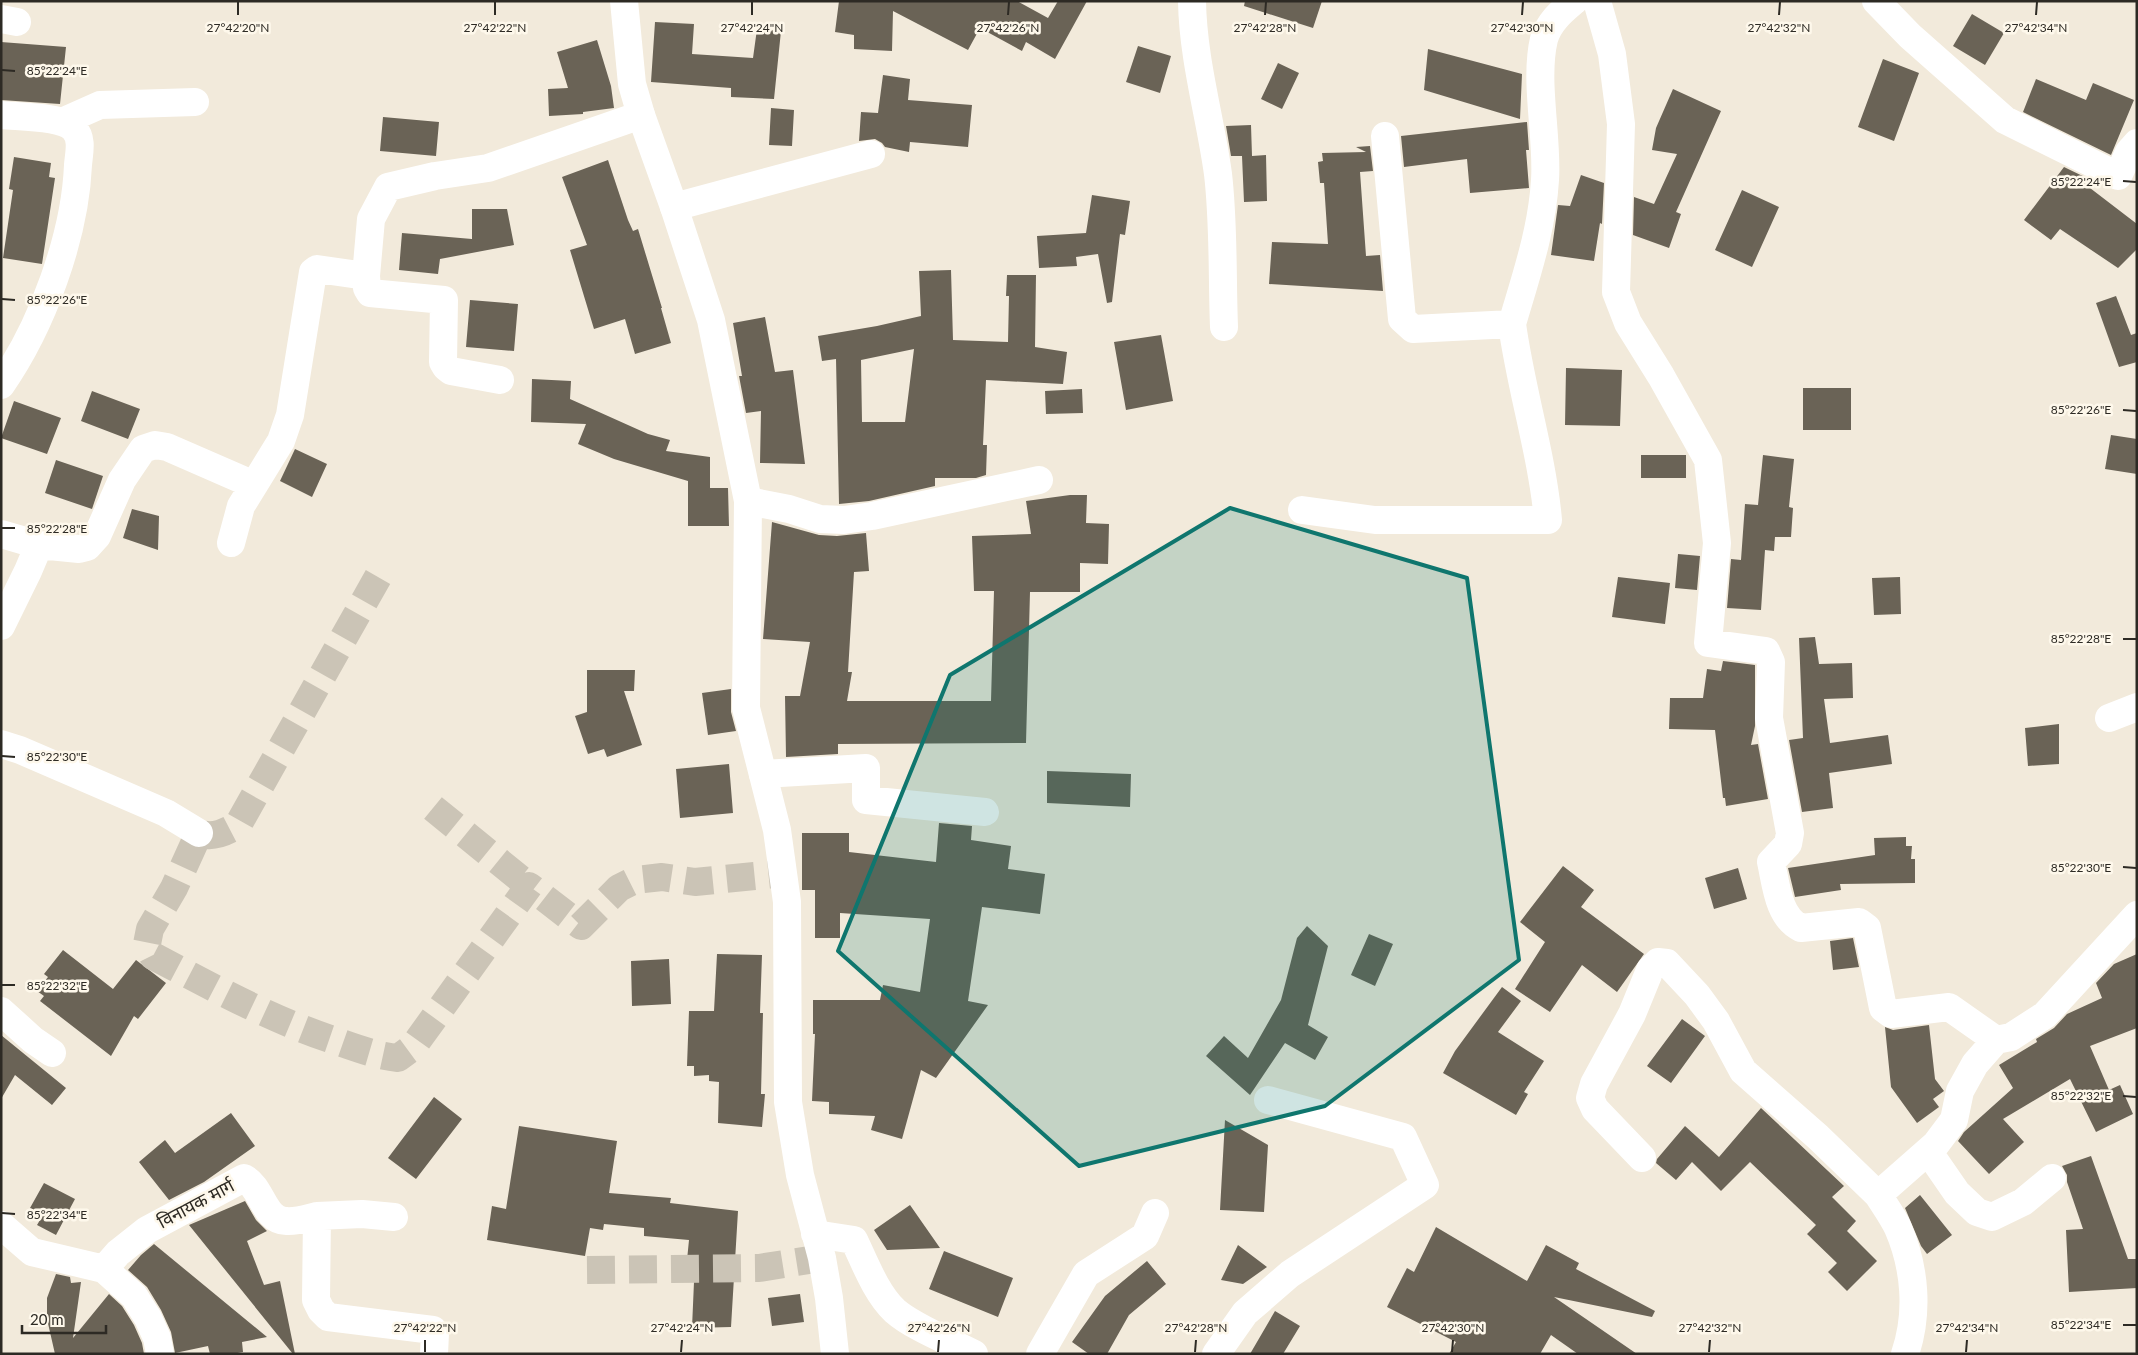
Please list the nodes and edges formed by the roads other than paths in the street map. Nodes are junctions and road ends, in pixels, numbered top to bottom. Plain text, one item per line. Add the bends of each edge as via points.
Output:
1 (624, 1) edge
2 (1192, 1) edge
3 (1574, 1) edge
4 (1597, 1) edge
5 (1876, 1) edge
6 (194, 102) dead end
7 (1, 115) edge
8 (641, 115) junction
9 (64, 121) junction
10 (1385, 136) dead end
11 (2137, 143) edge
12 (871, 154) dead end
13 (674, 207) junction
14 (366, 276) junction
15 (1512, 324) junction
16 (1224, 327) dead end
17 (500, 380) dead end
18 (1, 385) edge
19 (1039, 480) dead end
20 (254, 485) junction
21 (748, 500) junction
22 (1302, 510) dead end
23 (1, 534) edge
24 (231, 543) dead end
25 (39, 545) junction
26 (4, 611) edge
27 (2137, 707) edge
28 (2109, 718) dead end
29 (1, 744) edge
30 (763, 774) junction
31 (985, 812) dead end
32 (199, 833) dead end
33 (2137, 915) edge
34 (1, 1011) edge
35 (1996, 1040) junction
36 (52, 1054) dead end
37 (1268, 1100) dead end
38 (1928, 1151) junction
39 (1642, 1158) dead end
40 (2052, 1178) dead end
41 (1878, 1195) junction
42 (1155, 1213) dead end
43 (317, 1216) junction
44 (394, 1218) dead end
45 (1, 1225) edge
46 (815, 1234) junction
47 (104, 1269) junction
48 (160, 1354) edge
49 (434, 1354) edge
50 (834, 1354) edge
51 (974, 1354) edge
52 (1040, 1354) edge
53 (1216, 1354) edge
54 (1906, 1354) edge

1 - 8 street via 632,84
2 - 16 street via 1192,33 1218,173
3 - 15 street via 1555,17 1544,38 1546,178 1539,230
4 - 35 street via 1612,54 1620,124 1616,292 1628,323 1708,460 1717,543 1708,643 1766,651 1771,662 1769,718 1790,833 1788,844 1771,862 1781,904 1793,924 1801,928 1859,922 1866,928 1883,1008 1891,1014 1949,1007
5 - 11 street via 1910,36 2005,120 2118,176
6 - 9 street via 100,105
7 - 9 street
8 - 13 street
8 - 14 street via 488,168 388,187 371,219
9 - 18 street via 80,138 77,195 55,277 17,362
10 - 15 street via 1402,319 1413,329
12 - 13 street
13 - 21 street via 711,320
14 - 17 street via 366,288 370,293 444,300 443,362 446,367
14 - 20 street via 317,269 313,272 290,415 281,441
15 - 22 street via 1516,358 1545,485 1548,520 1376,520
19 - 21 street via 844,520 820,519
20 - 24 street via 241,506
20 - 25 street via 167,447 155,445 143,449 128,472 97,536 87,547
21 - 30 street via 746,708
23 - 25 street
25 - 26 street via 28,572
27 - 28 street
29 - 32 street via 166,813
30 - 31 street via 866,768 866,800
30 - 46 street via 778,830 787,902 788,1102 800,1175
33 - 35 street via 2045,1015 2011,1037
34 - 36 street
35 - 38 street via 1960,1091 1954,1120
37 - 53 street via 1403,1137 1425,1185 1290,1274 1245,1313
38 - 40 street via 1957,1193 1977,1212 1992,1217 2023,1202
38 - 41 street
39 - 41 street via 1595,1109 1590,1098 1650,970 1658,962 1667,963 1697,995 1716,1021 1743,1071
41 - 54 street via 1898,1227 1911,1273 1913,1316
42 - 52 street via 1145,1236 1086,1274
43 - 44 street via 362,1214
43 - 47 street, विनायक मार्ग via 285,1222 270,1214 253,1182 244,1178 148,1230 118,1253
43 - 49 street via 316,1300 321,1310 328,1316 433,1330
45 - 47 street via 32,1252
46 - 50 street via 829,1298
46 - 51 street via 854,1240 881,1292 895,1311
47 - 48 street via 134,1296 148,1318

